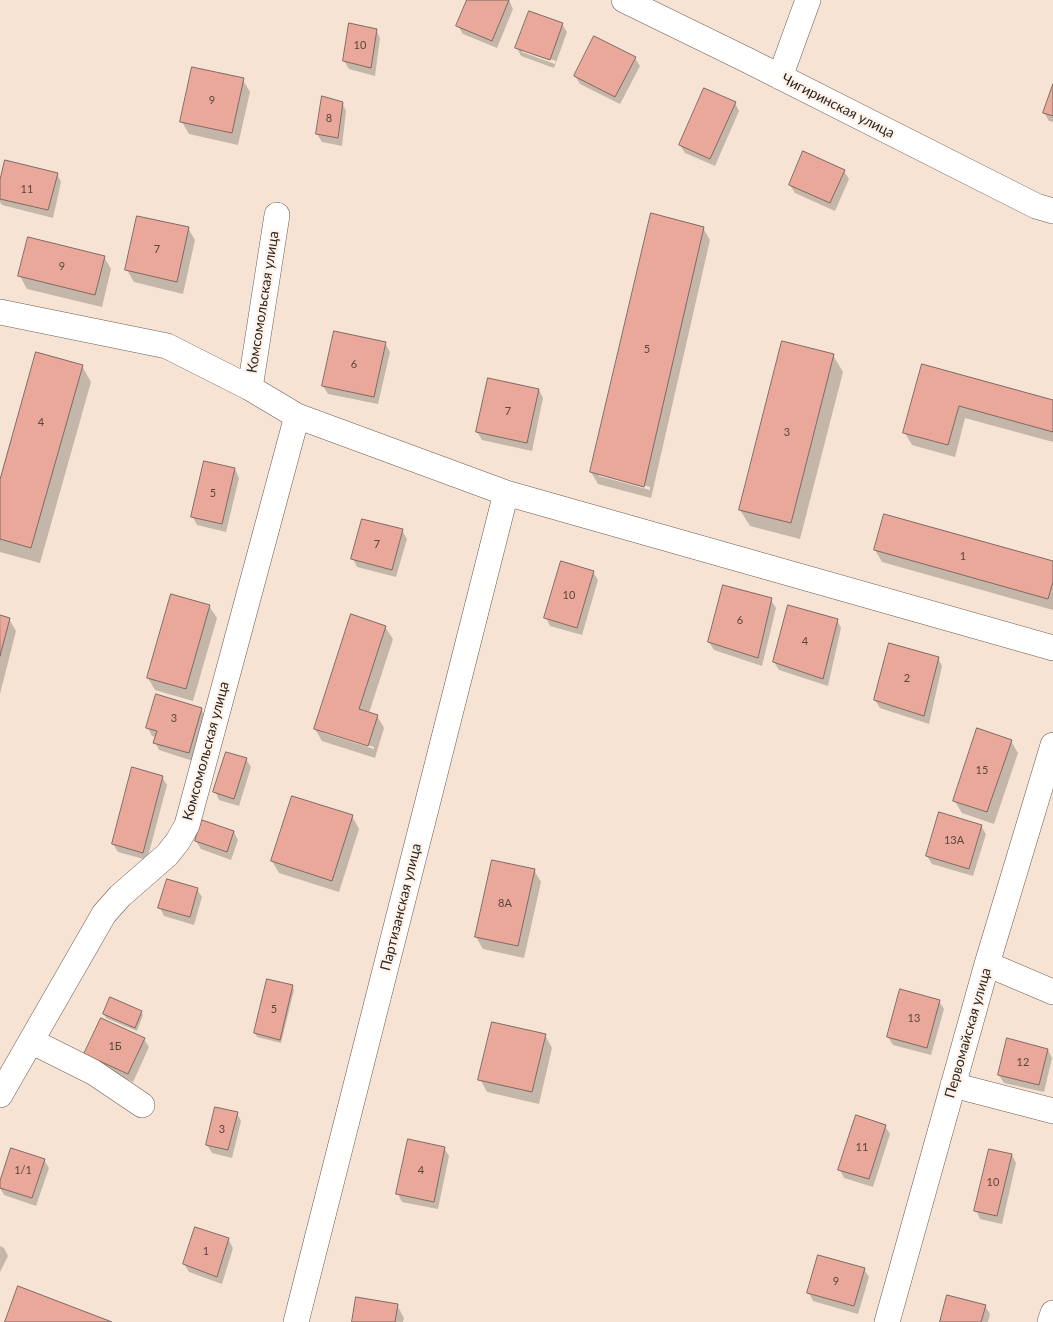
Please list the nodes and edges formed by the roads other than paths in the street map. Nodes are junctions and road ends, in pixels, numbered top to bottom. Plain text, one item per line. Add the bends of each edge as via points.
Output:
1 (624, 0) edge
2 (808, 0) edge
3 (780, 77) junction
4 (1053, 211) edge
5 (276, 216) dead end
6 (0, 312) edge
7 (250, 388) junction
8 (297, 416) junction
9 (506, 492) junction
10 (1053, 648) edge
11 (1053, 745) edge
12 (987, 964) junction
13 (1053, 992) edge
14 (31, 1041) junction
15 (953, 1085) junction
16 (0, 1095) edge
17 (142, 1105) dead end
18 (1053, 1111) edge
19 (1053, 1313) edge
20 (296, 1322) edge
21 (887, 1322) edge
22 (1050, 1322) edge

1 - 3 street, Чигиринская улица
2 - 3 street
3 - 4 street, Чигиринская улица via 1036,206
5 - 7 street, Комсомольская улица
6 - 7 street via 167,346
7 - 8 street
8 - 9 street
8 - 14 street, Комсомольская улица via 187,825 167,855 104,914
9 - 10 street
9 - 20 street, Партизанская улица
11 - 12 street, Первомайская улица
12 - 13 street
12 - 15 street, Первомайская улица
14 - 16 street, Комсомольская улица
14 - 17 street via 94,1072
15 - 18 street
15 - 21 street, Первомайская улица
19 - 22 street

